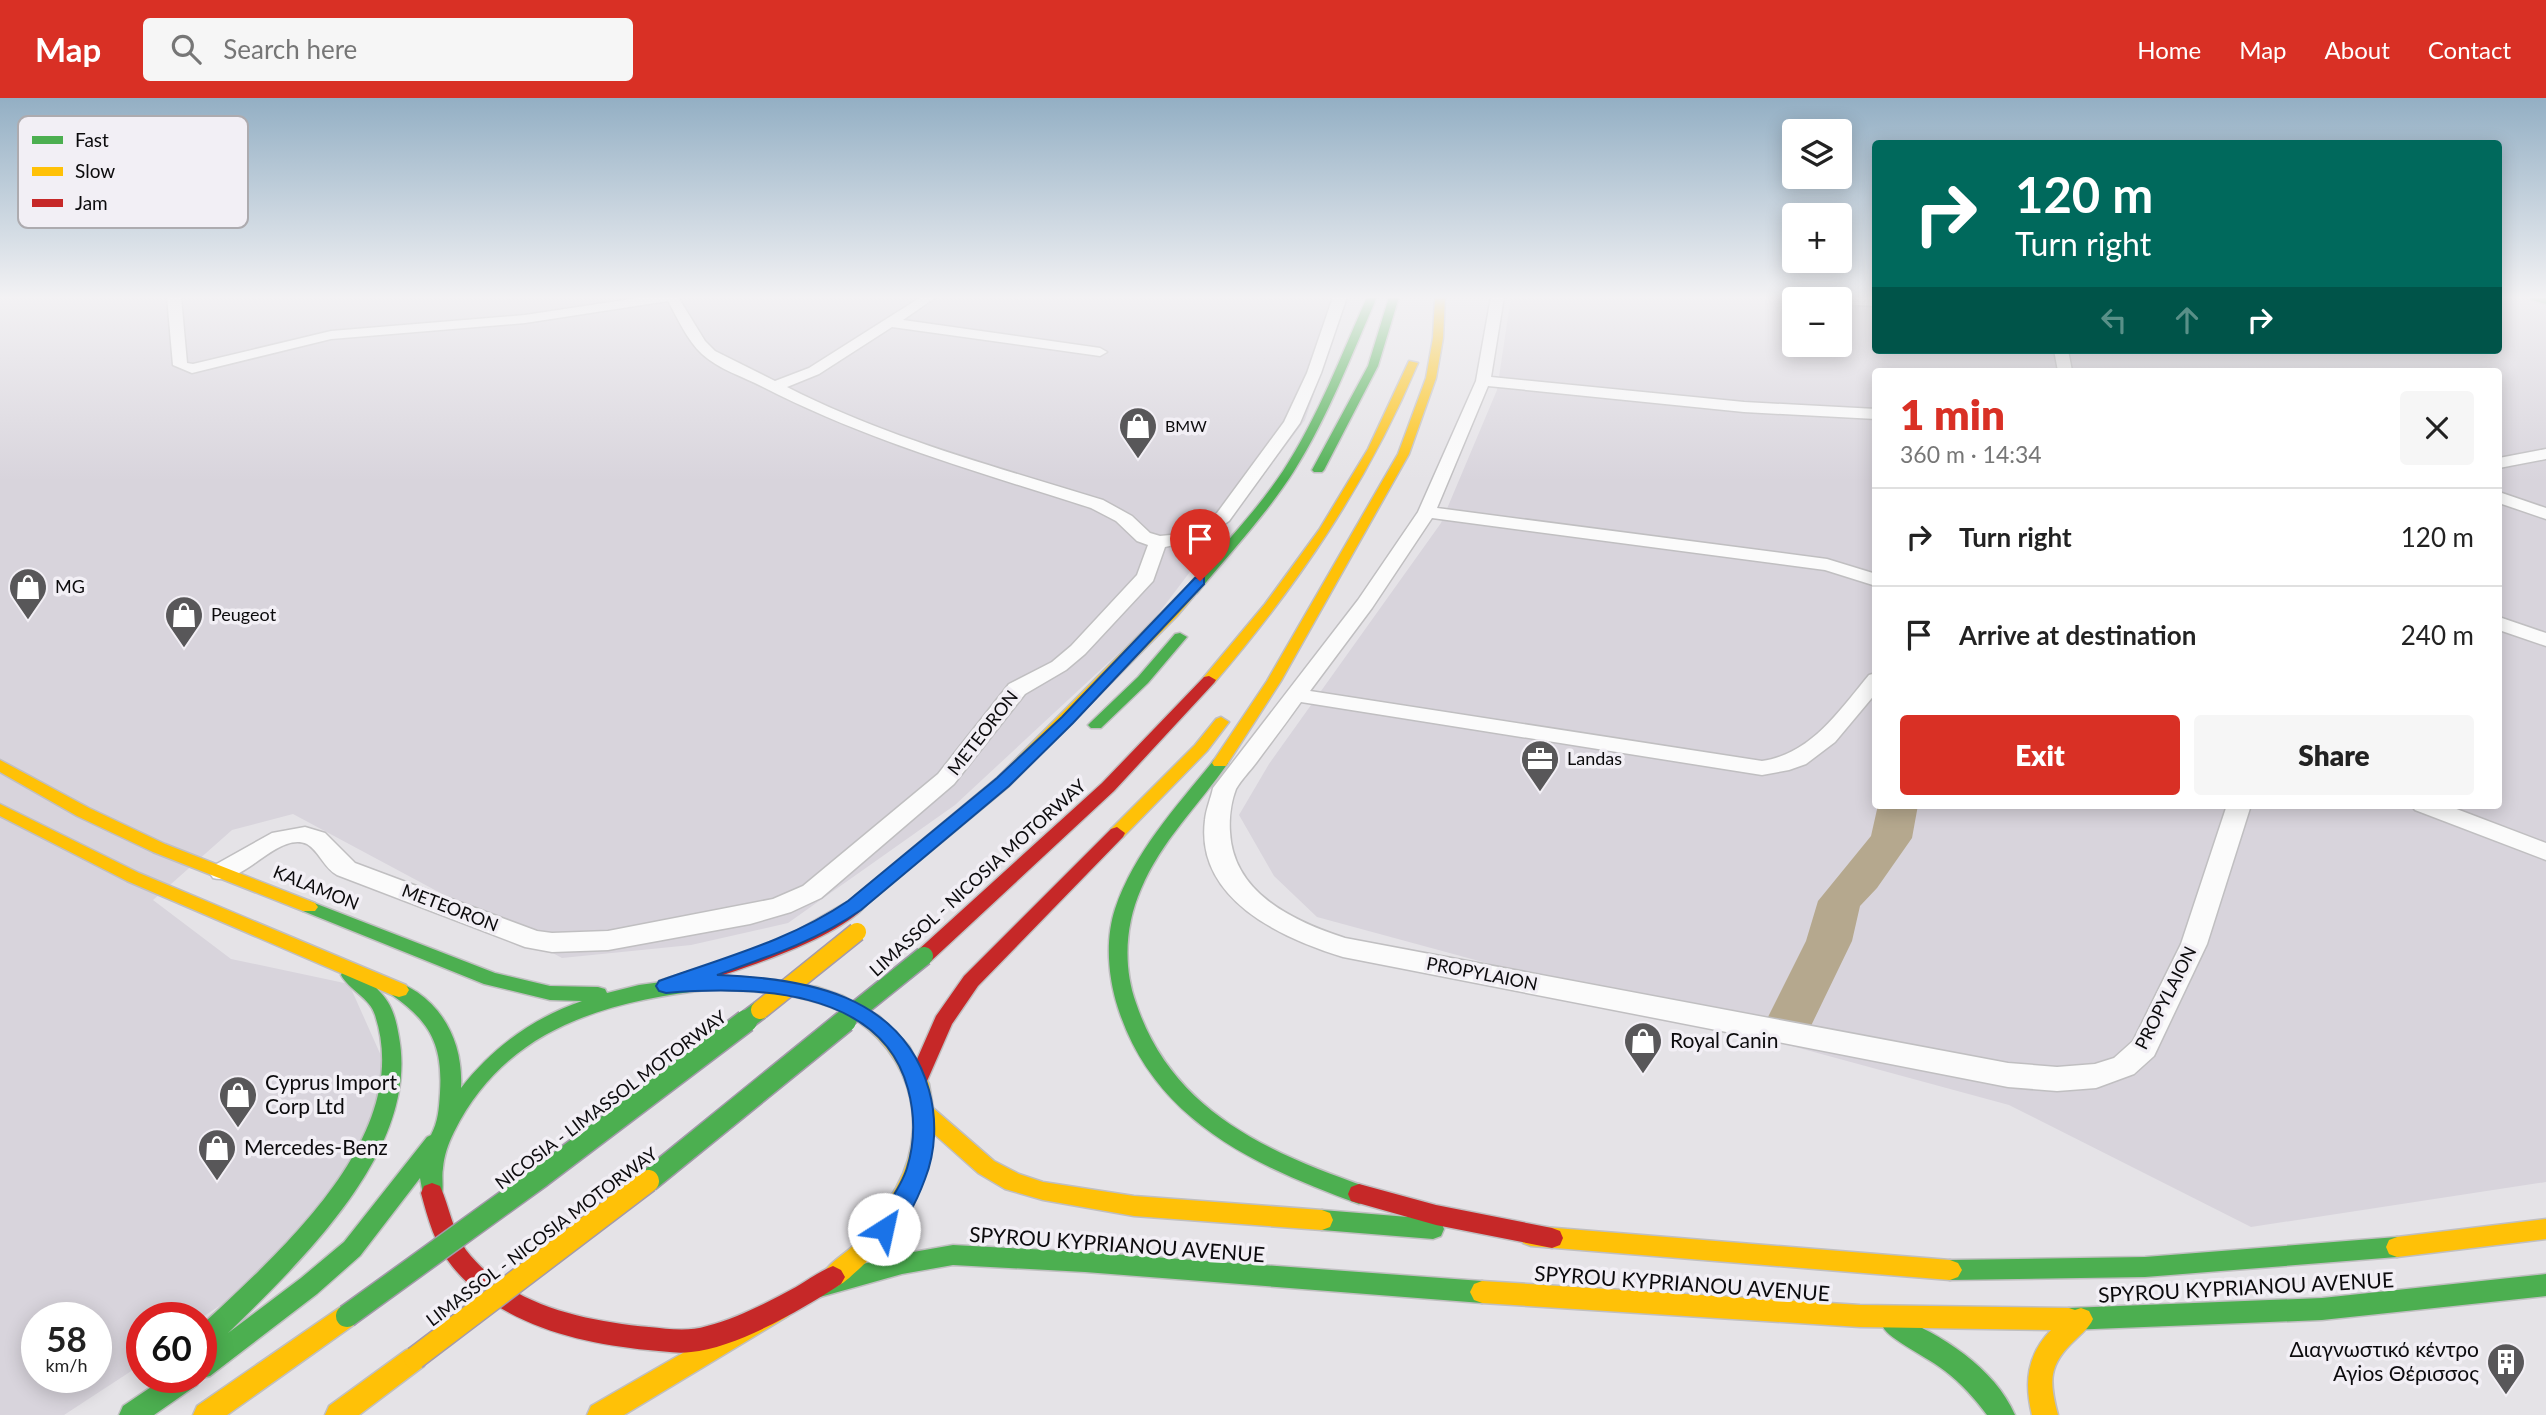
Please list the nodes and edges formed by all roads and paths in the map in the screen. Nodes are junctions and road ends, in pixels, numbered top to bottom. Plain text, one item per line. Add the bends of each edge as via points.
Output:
1 (179, 358) edge
2 (235, 358) edge
3 (718, 358) edge
4 (834, 358) edge
5 (1319, 358) edge
6 (1345, 358) edge
7 (1356, 358) edge
8 (1377, 358) edge
9 (1414, 358) edge
10 (1435, 358) edge
11 (1487, 358) edge
12 (1483, 381) junction
13 (774, 387) junction
14 (1326, 403) junction
15 (1872, 414) edge
16 (2546, 454) edge
17 (2502, 462) edge
18 (1312, 482) dead end
19 (2502, 498) edge
20 (1427, 512) junction
21 (2546, 514) edge
22 (1158, 541) junction
23 (1872, 579) edge
24 (1324, 592) junction
25 (2502, 624) edge
26 (1188, 628) dead end
27 (2546, 640) edge
28 (1258, 675) dead end
29 (1872, 684) edge
30 (1296, 695) junction
31 (1234, 706) dead end
32 (1082, 738) dead end
33 (0, 765) edge
34 (0, 808) edge
35 (2238, 809) edge
36 (2433, 809) edge
37 (2472, 809) edge
38 (2546, 836) edge
39 (2546, 852) edge
40 (222, 872) junction
41 (862, 928) dead end
42 (337, 963) junction
43 (666, 986) junction
44 (633, 991) junction
45 (917, 1082) junction
46 (925, 1114) junction
47 (446, 1126) junction
48 (435, 1143) junction
49 (2546, 1229) edge
50 (1552, 1238) junction
51 (2546, 1284) edge
52 (820, 1286) junction
53 (780, 1308) junction
54 (1870, 1317) junction
55 (2081, 1319) junction
56 (217, 1326) edge
57 (217, 1356) edge
58 (145, 1393) edge
59 (164, 1393) edge
60 (121, 1415) edge
61 (132, 1415) edge
62 (206, 1415) edge
63 (338, 1415) edge
64 (600, 1415) edge
65 (2002, 1415) edge
66 (2045, 1415) edge

1 - 2 street via 180,365 192,369
3 - 13 street
4 - 13 street
5 - 22 street via 1292,423 1223,517 1185,538
6 - 14 main road
7 - 14 main road
8 - 18 main road
9 - 63 main road, LIMASSOL - NICOSIA MOTORWAY, bridge via 1400,400 1352,492 1284,589 1189,703 1108,786 924,956 604,1217
10 - 24 main road via 1418,425 1373,518
11 - 12 street, PROPYLAION
12 - 15 street via 1733,406
12 - 20 street, PROPYLAION
13 - 22 street via 865,429 1097,504 1126,520 1143,537
14 - 43 main road via 1271,497 1221,556 1172,613 1003,782 830,923 757,956
16 - 17 street
19 - 21 street
20 - 23 street via 1827,565
20 - 30 street, PROPYLAION
22 - 40 street, METEORON via 1146,577 1072,656 1022,684 946,779 812,892 792,903 601,941 556,943 534,940 346,869 334,862 316,839 303,835 275,840
24 - 28 main road
24 - 50 main road via 1248,725 1151,858 1126,902 1119,937 1120,978 1128,1017 1152,1062 1185,1104 1264,1154 1397,1206
25 - 27 street
26 - 32 main road via 1143,680
29 - 30 street via 1814,751 1786,765 1762,768
30 - 35 street, PROPYLAION via 1225,788 1215,827 1220,855 1235,885 1281,923 1343,947 2008,1075 2096,1076 2136,1057 2194,944
31 - 45 main road via 1201,748 971,981 943,1021
33 - 40 main road, KALAMON via 83,812
34 - 42 main road via 133,877
36 - 39 street
37 - 38 street
40 - 44 main road, KALAMON via 491,979 550,993
41 - 62 main road, NICOSIA - LIMASSOL MOTORWAY, bridge via 726,1039 540,1180
42 - 47 main road via 419,1003 437,1022 454,1089
42 - 56 main road via 384,1012 392,1032 394,1078 387,1111 365,1156 321,1219
43 - 44 main road
43 - 45 main road via 766,984 837,1002 873,1022 897,1043
44 - 47 main road via 565,1012 537,1029 481,1076
45 - 46 main road
46 - 50 main road, SPYROU KYPRIANOU AVENUE via 986,1167 1013,1182 1075,1198
46 - 52 main road via 918,1167 908,1193 874,1242
47 - 48 main road
48 - 53 main road via 429,1194 439,1224 452,1251 504,1301 553,1322 621,1338 695,1340
48 - 57 main road via 352,1249
49 - 50 main road, SPYROU KYPRIANOU AVENUE via 2352,1252 2145,1267 2026,1270 1930,1270
51 - 55 main road, SPYROU KYPRIANOU AVENUE via 2373,1303
52 - 53 main road
52 - 54 main road, SPYROU KYPRIANOU AVENUE via 902,1264 953,1255 994,1255
53 - 64 main road
54 - 55 main road, SPYROU KYPRIANOU AVENUE
54 - 65 main road via 1941,1349 1982,1386
55 - 66 main road via 2050,1344 2042,1358 2038,1377
58 - 60 main road
59 - 61 main road

